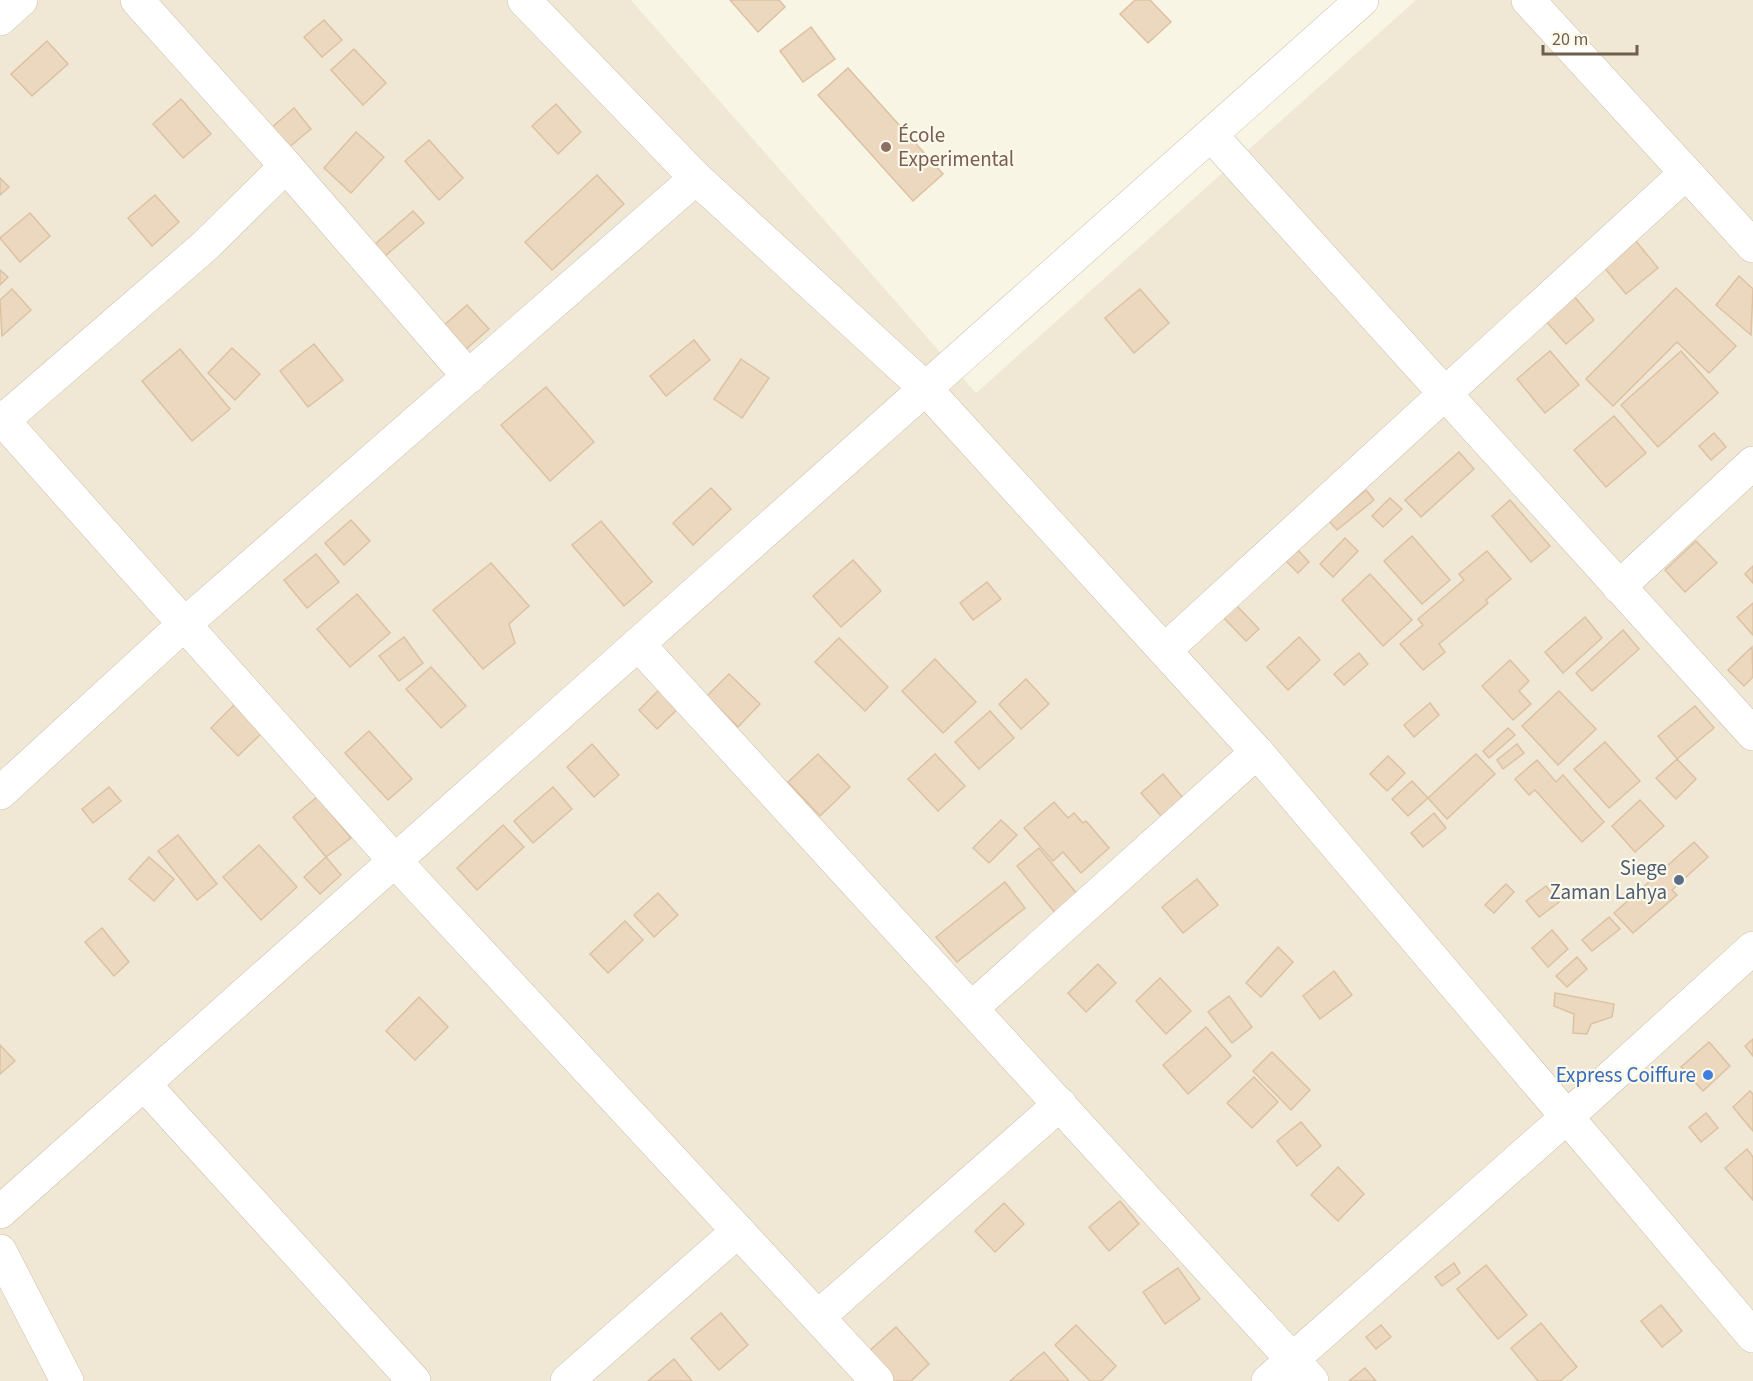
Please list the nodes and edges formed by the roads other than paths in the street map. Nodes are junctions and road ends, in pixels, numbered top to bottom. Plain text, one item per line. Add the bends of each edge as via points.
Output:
1 (21, 0) edge
2 (137, 0) edge
3 (524, 0) edge
4 (1362, 0) edge
5 (1528, 0) edge
6 (0, 19) edge
7 (1211, 135) junction
8 (286, 166) junction
9 (1686, 173) junction
10 (696, 178) junction
11 (1753, 246) edge
12 (469, 377) junction
13 (926, 388) junction
14 (1445, 394) junction
15 (1, 420) edge
16 (1753, 464) edge
17 (1619, 587) junction
18 (184, 625) junction
19 (638, 644) junction
20 (1164, 650) junction
21 (1753, 734) edge
22 (1257, 752) junction
23 (0, 793) edge
24 (394, 861) junction
25 (1753, 948) edge
26 (972, 1008) junction
27 (144, 1084) junction
28 (1060, 1104) junction
29 (1568, 1116) junction
30 (0, 1212) edge
31 (738, 1231) junction
32 (0, 1251) edge
33 (818, 1317) junction
34 (1753, 1336) edge
35 (1302, 1370) edge
36 (67, 1381) edge
37 (414, 1381) edge
38 (567, 1381) edge
39 (877, 1381) edge
40 (1268, 1381) edge

1 - 6 street
2 - 8 street
3 - 10 street
4 - 7 street
5 - 9 street
7 - 13 street
7 - 14 street
8 - 12 street
8 - 15 street via 205,246
9 - 11 street
9 - 14 street
10 - 12 street
10 - 13 street
12 - 18 street
13 - 19 street
13 - 20 street
14 - 17 street
14 - 20 street
15 - 18 street
16 - 17 street
17 - 21 street
18 - 23 street
18 - 24 street
19 - 24 street
19 - 26 street
20 - 22 street
22 - 26 street
22 - 29 street
24 - 27 street
24 - 31 street
25 - 29 street
26 - 28 street
27 - 30 street
27 - 37 street
28 - 33 street
28 - 35 street
29 - 34 street
29 - 35 street
31 - 33 street
31 - 38 street
32 - 36 street
33 - 39 street
35 - 40 street

